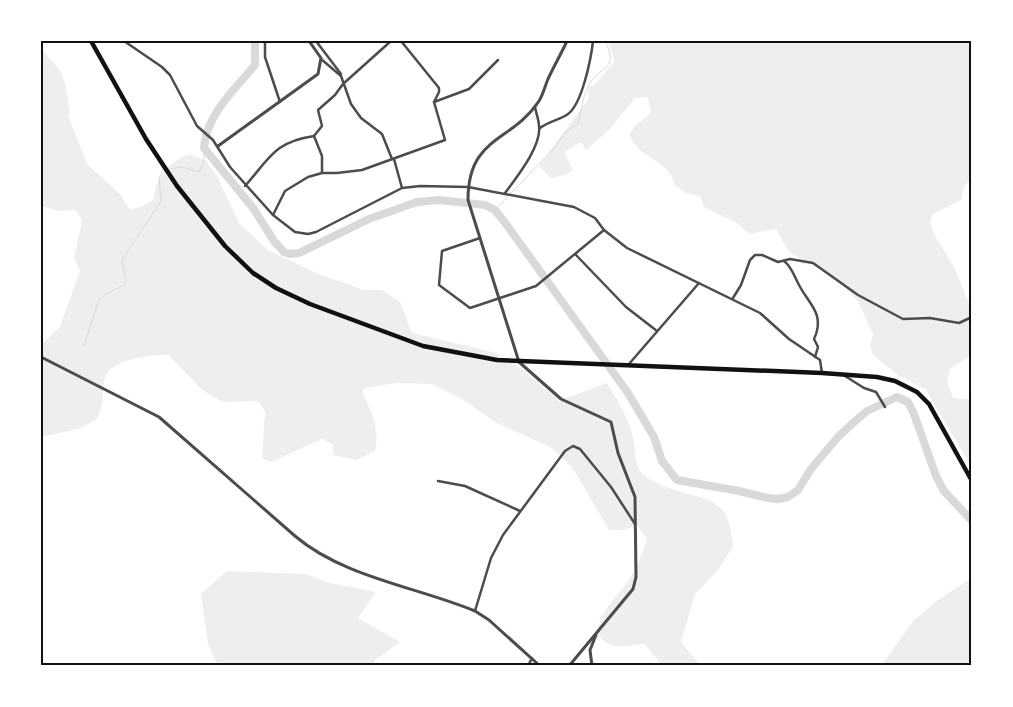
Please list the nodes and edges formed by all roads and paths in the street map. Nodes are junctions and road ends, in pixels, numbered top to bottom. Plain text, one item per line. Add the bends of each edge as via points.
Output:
1 (91, 41) edge
2 (124, 41) edge
3 (265, 41) edge
4 (309, 41) edge
5 (316, 41) edge
6 (391, 41) edge
7 (401, 41) edge
8 (567, 41) edge
9 (593, 41) edge
10 (321, 58) junction
11 (498, 60) dead end
12 (341, 76) junction
13 (343, 84) junction
14 (280, 102) junction
15 (434, 102) junction
16 (535, 106) junction
17 (540, 128) junction
18 (314, 136) junction
19 (218, 146) junction
20 (393, 159) junction
21 (322, 172) junction
22 (245, 186) junction
23 (468, 187) junction
24 (402, 188) junction
25 (506, 193) junction
26 (273, 215) junction
27 (604, 230) junction
28 (480, 238) junction
29 (576, 255) junction
30 (784, 261) junction
31 (699, 282) junction
32 (500, 298) junction
33 (733, 298) junction
34 (972, 317) edge
35 (657, 331) junction
36 (41, 357) edge
37 (815, 357) junction
38 (519, 362) junction
39 (628, 365) junction
40 (822, 373) junction
41 (844, 375) junction
42 (885, 407) dead end
43 (438, 481) dead end
44 (972, 481) edge
45 (520, 511) junction
46 (635, 524) junction
47 (475, 611) junction
48 (598, 630) junction
49 (532, 658) junction
50 (528, 666) edge
51 (540, 666) edge
52 (569, 666) edge
53 (592, 666) edge

1 - 38 main road via 162,165 224,246 253,272 276,288 310,304 423,346
2 - 19 street via 170,75 187,110
3 - 14 street via 265,57
4 - 10 street
5 - 12 street
6 - 13 street
7 - 15 street via 438,88
8 - 16 street
9 - 17 street via 588,73 575,108
10 - 12 street
10 - 14 street via 315,78
11 - 15 street via 469,89
12 - 13 street
13 - 18 street via 318,110 322,126
13 - 20 street via 361,118 382,134
14 - 19 street
15 - 20 street via 445,140
16 - 17 street
16 - 23 street via 480,154
17 - 25 street via 528,158
18 - 21 street via 322,156
18 - 22 street via 283,144
19 - 22 street
20 - 21 street via 362,170 338,174
20 - 24 street
21 - 26 street via 285,191
22 - 26 street
23 - 24 street
23 - 25 street
23 - 28 street via 468,200
24 - 26 street via 338,223 310,233 288,228
25 - 27 street via 582,210 595,218
27 - 29 street
27 - 31 street via 626,248
28 - 32 street
28 - 32 street via 442,251 439,285 470,308
29 - 32 street via 541,282
29 - 35 street via 626,307
30 - 33 street via 778,262 762,255 752,258
30 - 34 street via 801,259 813,263 858,295 903,319 930,318 959,323
30 - 37 street via 815,307 818,331 814,338 818,347
31 - 33 street
31 - 35 street
32 - 38 street
33 - 37 street via 760,313
35 - 39 street
36 - 47 street via 159,417 318,554
37 - 40 street via 820,360
38 - 39 main road
38 - 46 street via 562,399 611,422 618,453 634,489
39 - 40 main road
40 - 41 main road
41 - 42 street via 876,392
41 - 44 main road via 895,381 917,392 937,415
43 - 45 street via 465,486
45 - 46 street via 565,451 573,446 580,449 611,487
45 - 47 street via 491,558
46 - 48 street via 636,577 632,589
47 - 49 street
48 - 52 street
48 - 53 street via 590,650
49 - 50 street
49 - 51 street

